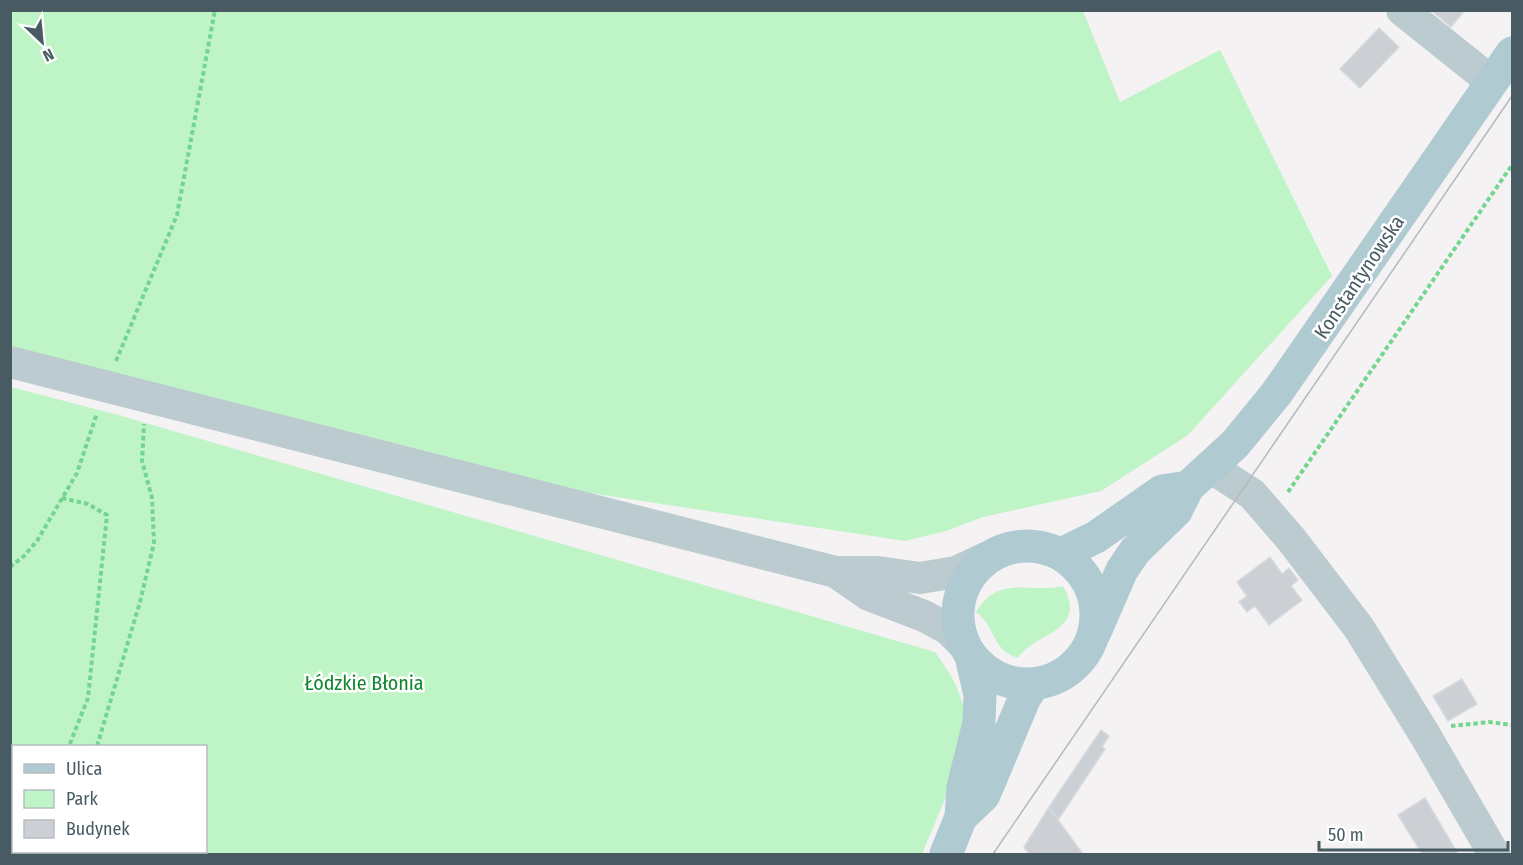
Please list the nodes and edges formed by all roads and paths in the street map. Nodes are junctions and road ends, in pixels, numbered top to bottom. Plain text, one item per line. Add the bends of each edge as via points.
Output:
1 (215, 10) edge
2 (1402, 10) edge
3 (1512, 53) edge
4 (1492, 82) junction
5 (1512, 165) edge
6 (10, 362) edge
7 (106, 386) junction
8 (145, 396) junction
9 (1199, 477) junction
10 (62, 498) junction
11 (1271, 516) junction
12 (1061, 554) junction
13 (988, 557) junction
14 (10, 567) edge
15 (836, 572) junction
16 (1095, 632) junction
17 (968, 651) junction
18 (1034, 684) junction
19 (1512, 725) edge
20 (1425, 735) junction
21 (70, 745) edge
22 (98, 745) edge
23 (961, 818) junction
24 (1500, 849) edge
25 (946, 855) edge

1 - 7 path via 177,215
2 - 4 street
3 - 4 main road, Konstantynowska
4 - 9 main road, Konstantynowska via 1301,361 1256,420
5 - 11 path
6 - 7 street
7 - 8 street
7 - 10 path via 77,473
8 - 15 street
8 - 22 path via 142,461 153,498 154,543
9 - 11 street via 1252,495
9 - 12 main road via 1162,491 1096,537
9 - 16 main road, Konstantynowska via 1176,510 1135,551 1122,570
10 - 14 path via 37,541
10 - 21 path via 88,504 107,515 88,698
11 - 20 street via 1359,628
12 - 13 main road via 1041,547 1019,546
12 - 16 main road via 1079,567 1091,586 1097,609
13 - 15 street via 956,572 920,578
13 - 17 main road via 972,572 959,602 958,624
15 - 17 street via 869,595 948,629
16 - 18 main road via 1077,663 1058,678
17 - 18 main road via 979,665 999,679
17 - 23 main road via 978,681 980,708 963,787
18 - 23 main road via 984,795
19 - 20 path via 1467,723
20 - 24 street
23 - 25 main road

